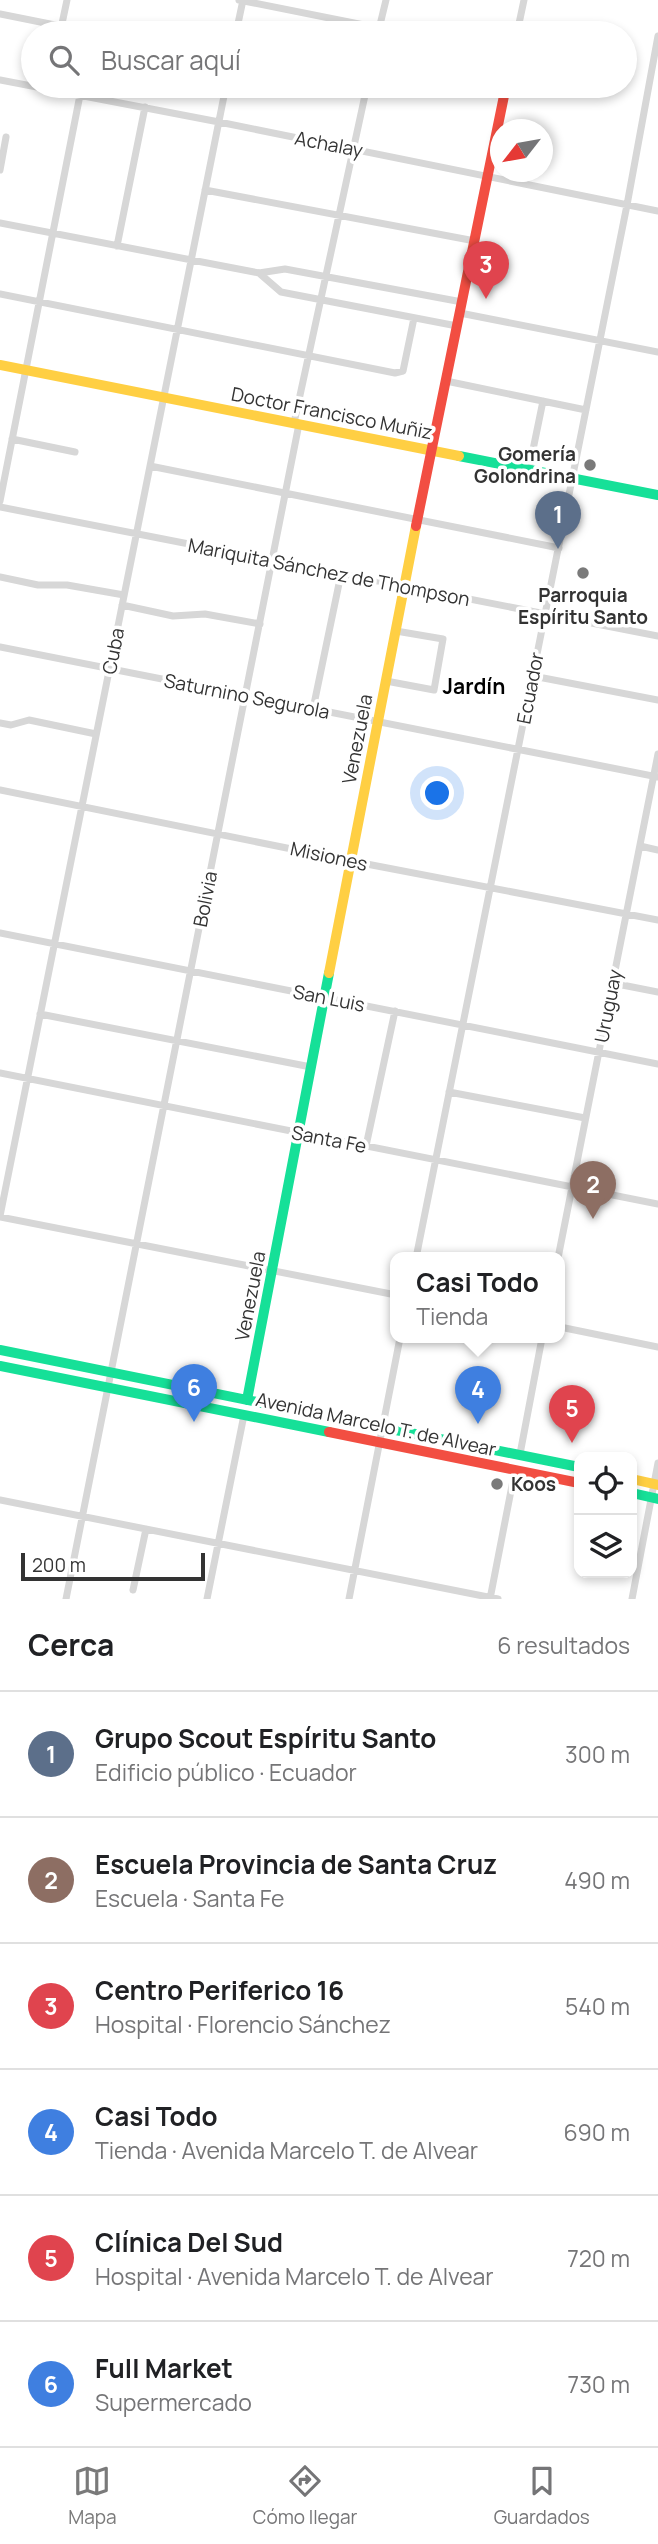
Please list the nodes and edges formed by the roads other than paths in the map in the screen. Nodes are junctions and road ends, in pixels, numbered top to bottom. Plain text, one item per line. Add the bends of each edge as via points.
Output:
1 (67, 0) edge
2 (242, 0) edge
3 (386, 0) edge
4 (524, 0) edge
5 (0, 14) edge
6 (27, 21) edge
7 (63, 21) edge
8 (238, 21) edge
9 (334, 21) edge
10 (381, 21) edge
11 (520, 21) edge
12 (658, 36) edge
13 (655, 65) edge
14 (0, 80) edge
15 (21, 83) edge
16 (79, 98) edge
17 (96, 98) edge
18 (224, 98) edge
19 (361, 98) edge
20 (504, 98) edge
21 (145, 107) junction
22 (219, 122) junction
23 (6, 137) dead end
24 (353, 149) junction
25 (0, 170) edge
26 (488, 176) junction
27 (205, 190) junction
28 (627, 205) junction
29 (658, 211) edge
30 (339, 216) junction
31 (0, 222) edge
32 (53, 233) junction
33 (475, 242) junction
34 (117, 246) junction
35 (191, 260) junction
36 (259, 273) junction
37 (326, 276) junction
38 (0, 294) edge
39 (321, 300) junction
40 (39, 302) junction
41 (461, 308) junction
42 (414, 318) junction
43 (457, 326) junction
44 (177, 330) junction
45 (600, 340) junction
46 (658, 352) edge
47 (309, 356) junction
48 (0, 365) edge
49 (26, 371) junction
50 (446, 381) junction
51 (164, 397) junction
52 (543, 401) junction
53 (586, 410) junction
54 (297, 424) junction
55 (12, 439) junction
56 (432, 450) junction
57 (75, 452) dead end
58 (150, 466) junction
59 (529, 469) junction
60 (572, 478) junction
61 (286, 493) junction
62 (658, 495) edge
63 (0, 501) edge
64 (0, 507) edge
65 (418, 520) junction
66 (136, 534) junction
67 (559, 548) junction
68 (272, 561) junction
69 (341, 574) junction
70 (0, 577) edge
71 (404, 587) junction
72 (124, 595) junction
73 (122, 606) junction
74 (545, 615) junction
75 (260, 624) junction
76 (396, 631) junction
77 (658, 636) edge
78 (0, 648) edge
79 (109, 669) junction
80 (533, 676) junction
81 (386, 681) junction
82 (245, 696) junction
83 (658, 700) edge
84 (313, 709) junction
85 (378, 722) junction
86 (0, 723) edge
87 (96, 734) junction
88 (518, 750) junction
89 (658, 754) edge
90 (656, 777) edge
91 (0, 790) edge
92 (82, 806) junction
93 (218, 833) junction
94 (640, 846) junction
95 (658, 850) edge
96 (351, 861) junction
97 (490, 888) junction
98 (626, 913) junction
99 (658, 920) edge
100 (0, 933) edge
101 (54, 944) junction
102 (191, 971) junction
103 (612, 983) junction
104 (658, 992) edge
105 (325, 998) junction
106 (395, 1011) junction
107 (40, 1014) junction
108 (462, 1026) junction
109 (177, 1041) junction
110 (598, 1052) junction
111 (658, 1064) edge
112 (311, 1067) junction
113 (0, 1073) edge
114 (27, 1078) junction
115 (449, 1092) junction
116 (164, 1105) junction
117 (585, 1118) junction
118 (298, 1133) junction
119 (366, 1146) junction
120 (435, 1161) junction
121 (571, 1187) junction
122 (658, 1204) edge
123 (0, 1217) edge
124 (136, 1244) junction
125 (417, 1252) edge
126 (559, 1252) edge
127 (273, 1271) junction
128 (390, 1294) edge
129 (565, 1328) edge
130 (399, 1343) edge
131 (541, 1343) edge
132 (658, 1347) edge
133 (0, 1350) edge
134 (0, 1366) edge
135 (110, 1374) junction
136 (108, 1387) junction
137 (247, 1400) junction
138 (244, 1415) junction
139 (383, 1426) junction
140 (381, 1441) junction
141 (520, 1454) junction
142 (658, 1463) edge
143 (574, 1466) edge
144 (515, 1470) junction
145 (637, 1480) edge
146 (574, 1482) edge
147 (656, 1484) edge
148 (637, 1494) edge
149 (655, 1498) edge
150 (0, 1500) edge
151 (82, 1516) junction
152 (146, 1529) junction
153 (218, 1543) junction
154 (355, 1571) junction
155 (134, 1590) dead end
156 (493, 1598) edge
157 (66, 1599) edge
158 (207, 1599) edge
159 (349, 1599) edge
160 (632, 1599) edge

1 - 7 street
2 - 8 street
2 - 9 street
3 - 10 street
4 - 11 street
5 - 6 street
12 - 13 street, Ecuador
13 - 28 street, Ecuador
14 - 15 street, Achalay
16 - 32 street
17 - 21 street, Achalay
18 - 22 street, Cuba
19 - 24 street, Bolivia
20 - 26 main road, Venezuela
21 - 22 street, Achalay
21 - 34 street
22 - 24 street, Achalay
22 - 27 street, Cuba
23 - 25 street
24 - 26 street, Achalay
24 - 30 street, Bolivia
26 - 28 street, Achalay
26 - 33 main road, Venezuela
27 - 30 street
27 - 35 street, Cuba
28 - 29 street, Achalay
28 - 45 street, Ecuador
30 - 33 street
30 - 37 street, Bolivia
31 - 32 street
32 - 34 street
32 - 40 street
33 - 41 main road, Venezuela
34 - 35 street
35 - 36 street
35 - 44 street, Cuba
36 - 37 street via 285,269
36 - 39 street via 281,292
37 - 39 street, Bolivia
37 - 41 street
38 - 40 street
39 - 42 street
39 - 47 street, Bolivia
40 - 44 street
40 - 49 street
41 - 43 main road, Venezuela
41 - 45 street
42 - 43 street
42 - 47 street via 399,374
43 - 50 main road, Venezuela
44 - 47 street
44 - 51 street, Cuba
45 - 46 street
45 - 53 street, Ecuador
47 - 54 street, Bolivia
48 - 49 main road, Doctor Francisco Muñiz
49 - 51 main road, Doctor Francisco Muñiz
49 - 55 street
50 - 52 street
50 - 56 main road, Venezuela
51 - 54 main road, Doctor Francisco Muñiz
51 - 58 street, Cuba
52 - 53 street
52 - 59 street
53 - 60 street, Ecuador
54 - 56 main road, Doctor Francisco Muñiz
54 - 61 street, Bolivia
55 - 57 street
55 - 63 street
56 - 59 main road, Doctor Francisco Muñiz
56 - 65 main road, Venezuela
58 - 61 street
58 - 66 street, Cuba
59 - 60 main road, Doctor Francisco Muñiz
60 - 62 main road, Doctor Francisco Muñiz
60 - 67 street, Ecuador
61 - 65 street
61 - 68 street, Bolivia
64 - 66 street, Mariquita Sánchez de Thompson
65 - 67 street
65 - 71 main road, Venezuela
66 - 68 street, Mariquita Sánchez de Thompson
66 - 72 street, Cuba
67 - 74 street, Ecuador
68 - 69 street, Mariquita Sánchez de Thompson
68 - 75 street, Bolivia
69 - 71 street, Mariquita Sánchez de Thompson
69 - 84 street
70 - 72 street
71 - 74 street, Mariquita Sánchez de Thompson
71 - 76 main road, Venezuela
72 - 73 street, Cuba
73 - 75 street
73 - 79 street, Cuba
74 - 77 street, Mariquita Sánchez de Thompson
74 - 80 street, Ecuador
75 - 82 street, Bolivia
76 - 81 main road, Venezuela
76 - 81 street via 443,639 434,690
78 - 79 street, Saturnino Segurola
79 - 82 street, Saturnino Segurola
79 - 87 street, Cuba
80 - 83 street
80 - 88 street, Ecuador
81 - 85 main road, Venezuela
82 - 84 street, Saturnino Segurola
82 - 93 street, Bolivia
84 - 85 street, Saturnino Segurola
85 - 88 street, Saturnino Segurola
85 - 96 main road, Venezuela
86 - 87 street via 29,720
87 - 92 street, Cuba
88 - 90 street, Saturnino Segurola
88 - 97 street, Ecuador
89 - 90 street, Uruguay
90 - 94 street, Uruguay
91 - 92 street, Misiones
92 - 93 street, Misiones
92 - 101 street, Cuba
93 - 96 street, Misiones
93 - 102 street, Bolivia
94 - 95 street
94 - 98 street, Uruguay
96 - 97 street, Misiones
96 - 105 main road, Venezuela
97 - 98 street, Misiones
97 - 108 street, Ecuador
98 - 99 street, Misiones
98 - 103 street, Uruguay
100 - 101 street, San Luis
101 - 102 street, San Luis
101 - 107 street, Cuba
102 - 105 street, San Luis
102 - 109 street, Bolivia
103 - 104 street
103 - 110 street, Uruguay
105 - 106 street, San Luis
105 - 112 main road, Venezuela
106 - 108 street, San Luis
106 - 119 street
107 - 109 street
107 - 114 street, Cuba
108 - 110 street, San Luis
108 - 115 street, Ecuador
109 - 112 street
109 - 116 street, Bolivia
110 - 111 street, San Luis
110 - 117 street, Uruguay
112 - 118 main road, Venezuela
113 - 114 street, Santa Fe
114 - 116 street, Santa Fe
114 - 123 street, Cuba
115 - 117 street
115 - 120 street, Ecuador
116 - 118 street, Santa Fe
116 - 124 street, Bolivia
117 - 121 street, Uruguay
118 - 119 street, Santa Fe
118 - 127 main road, Venezuela
119 - 120 street, Santa Fe
120 - 121 street, Santa Fe
120 - 125 street, Ecuador
121 - 122 street, Santa Fe
121 - 126 street, Uruguay
123 - 124 street
124 - 127 street
124 - 135 street, Bolivia
127 - 128 street
127 - 137 main road, Venezuela
129 - 132 street
130 - 139 street
131 - 141 street
133 - 135 main road, Avenida Marcelo T. de Alvear
134 - 136 main road, Avenida Marcelo T. de Alvear
135 - 136 street, Bolivia
135 - 137 main road, Avenida Marcelo T. de Alvear
136 - 138 main road, Avenida Marcelo T. de Alvear
136 - 151 street, Bolivia
137 - 139 main road, Avenida Marcelo T. de Alvear
138 - 140 main road, Avenida Marcelo T. de Alvear
138 - 153 street
139 - 140 street
139 - 141 main road, Avenida Marcelo T. de Alvear
140 - 144 main road, Avenida Marcelo T. de Alvear
140 - 154 street
141 - 143 main road, Avenida Marcelo T. de Alvear
142 - 147 street
144 - 146 main road, Avenida Marcelo T. de Alvear
144 - 156 street
145 - 147 main road
147 - 149 street
148 - 149 main road
149 - 160 street
150 - 151 street
151 - 152 street
151 - 157 street, Bolivia
152 - 153 street
152 - 155 street
153 - 154 street
153 - 158 street
154 - 156 street
154 - 159 street

